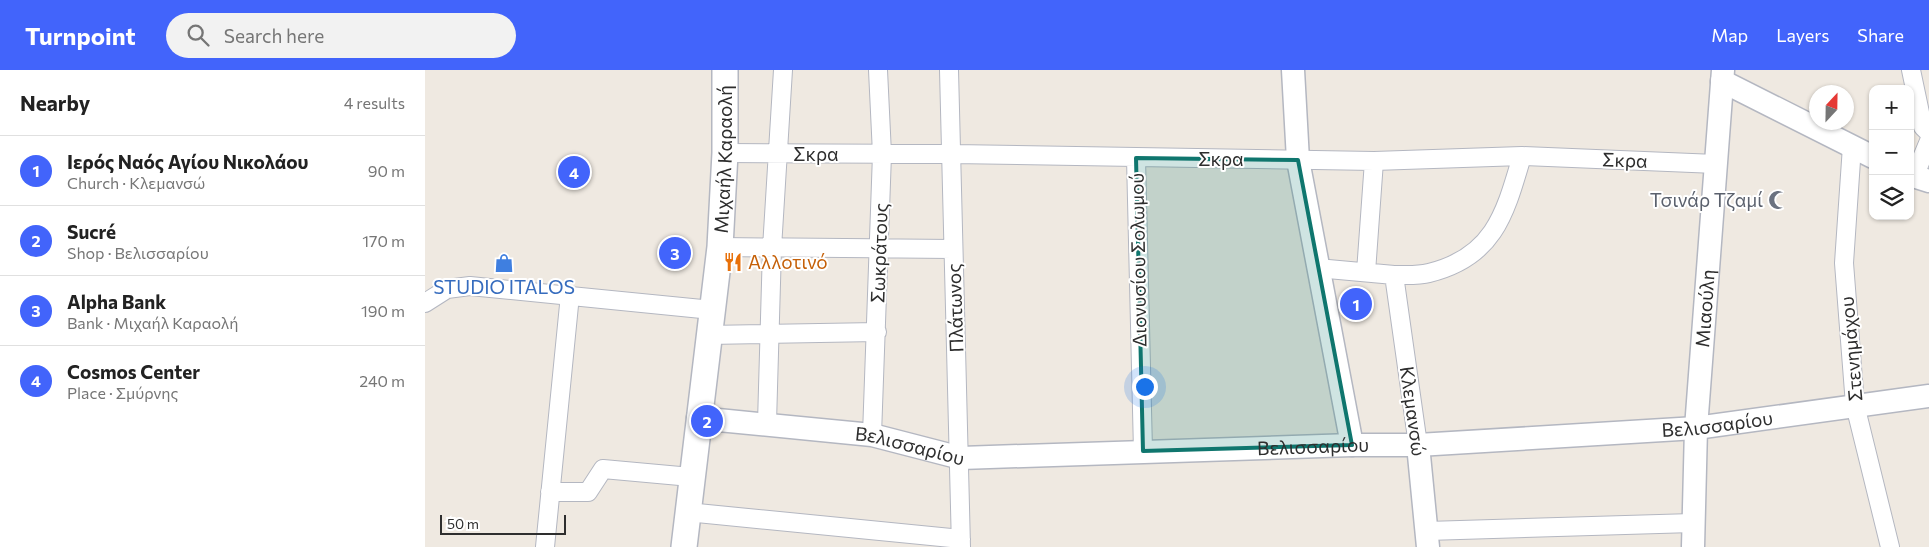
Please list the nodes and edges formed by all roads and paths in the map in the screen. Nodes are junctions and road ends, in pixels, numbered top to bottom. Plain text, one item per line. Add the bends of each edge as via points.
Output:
1 (725, 70) edge
2 (783, 70) edge
3 (878, 70) edge
4 (949, 70) edge
5 (1293, 70) edge
6 (1911, 70) edge
7 (1723, 76) edge
8 (1929, 133) edge
9 (1929, 141) edge
10 (1852, 146) junction
11 (725, 153) junction
12 (778, 154) junction
13 (881, 154) junction
14 (953, 154) junction
15 (1869, 155) edge
16 (1522, 156) junction
17 (1136, 158) junction
18 (1298, 160) junction
19 (1374, 162) junction
20 (1716, 164) junction
21 (1918, 178) edge
22 (720, 247) junction
23 (772, 248) junction
24 (879, 248) junction
25 (953, 250) junction
26 (1317, 268) junction
27 (1367, 272) junction
28 (1394, 275) junction
29 (570, 295) junction
30 (425, 303) edge
31 (712, 310) junction
32 (877, 332) junction
33 (709, 335) junction
34 (770, 335) junction
35 (1929, 396) edge
36 (1855, 405) junction
37 (698, 418) junction
38 (767, 423) junction
39 (1696, 428) junction
40 (872, 435) junction
41 (1352, 445) junction
42 (1418, 445) junction
43 (1143, 451) junction
44 (961, 458) junction
45 (691, 477) junction
46 (550, 492) junction
47 (687, 512) junction
48 (1693, 523) junction
49 (1427, 539) edge
50 (961, 543) edge
51 (545, 547) edge
52 (684, 547) edge
53 (1693, 547) edge
54 (1890, 547) edge

1 - 11 main road, Μιχαήλ Καραολή
2 - 12 street
3 - 13 street, Σωκράτους
4 - 14 street, Πλάτωνος
5 - 18 street
6 - 8 street via 1923,127
7 - 10 street
7 - 20 street, Μιαούλη
9 - 21 street
10 - 15 street
10 - 36 street, Στενημάχου via 1844,263
11 - 12 street, Σκρα
11 - 22 main road, Μιχαήλ Καραολή
12 - 13 street, Σκρα
12 - 23 street
13 - 14 street, Σκρα
13 - 24 street, Σωκράτους
14 - 17 street, Σκρα
14 - 25 street, Πλάτωνος
16 - 19 street, Σκρα
16 - 20 street, Σκρα
16 - 28 street via 1507,205 1493,232 1473,255 1428,273
17 - 18 street, Σκρα
17 - 43 street, Διονυσίου Σολωμού
18 - 19 street, Σκρα
18 - 26 street
19 - 27 street
20 - 39 street, Μιαούλη
22 - 23 street
22 - 31 main road, Μιχαήλ Καραολή
23 - 24 street
23 - 34 street
24 - 25 street
24 - 32 street, Σωκράτους
25 - 44 street, Πλάτωνος
26 - 27 street
26 - 41 street
27 - 28 street
28 - 42 street, Κλεμανσώ
29 - 30 street via 470,286 447,289
29 - 31 street
29 - 46 street
31 - 33 main road, Μιχαήλ Καραολή
32 - 34 street
32 - 40 street, Σωκράτους
33 - 34 street
33 - 37 main road, Μιχαήλ Καραολή
34 - 38 street
35 - 36 street, Βελισσαρίου
36 - 39 street, Βελισσαρίου
36 - 54 street, Στενημάχου
37 - 38 street, Βελισσαρίου
37 - 45 main road, Μιχαήλ Καραολή
38 - 40 street, Βελισσαρίου
39 - 42 street, Βελισσαρίου
39 - 48 street, Μιαούλη
40 - 44 street, Βελισσαρίου
41 - 42 street, Βελισσαρίου
41 - 43 street, Βελισσαρίου
42 - 49 street, Κλεμανσώ
43 - 44 street, Βελισσαρίου
44 - 50 street, Πλάτωνος
45 - 46 street via 603,469 588,492
45 - 47 main road, Μιχαήλ Καραολή
46 - 51 street
47 - 50 street
47 - 52 main road, Μιχαήλ Καραολή
48 - 49 street
48 - 53 street, Μιαούλη

